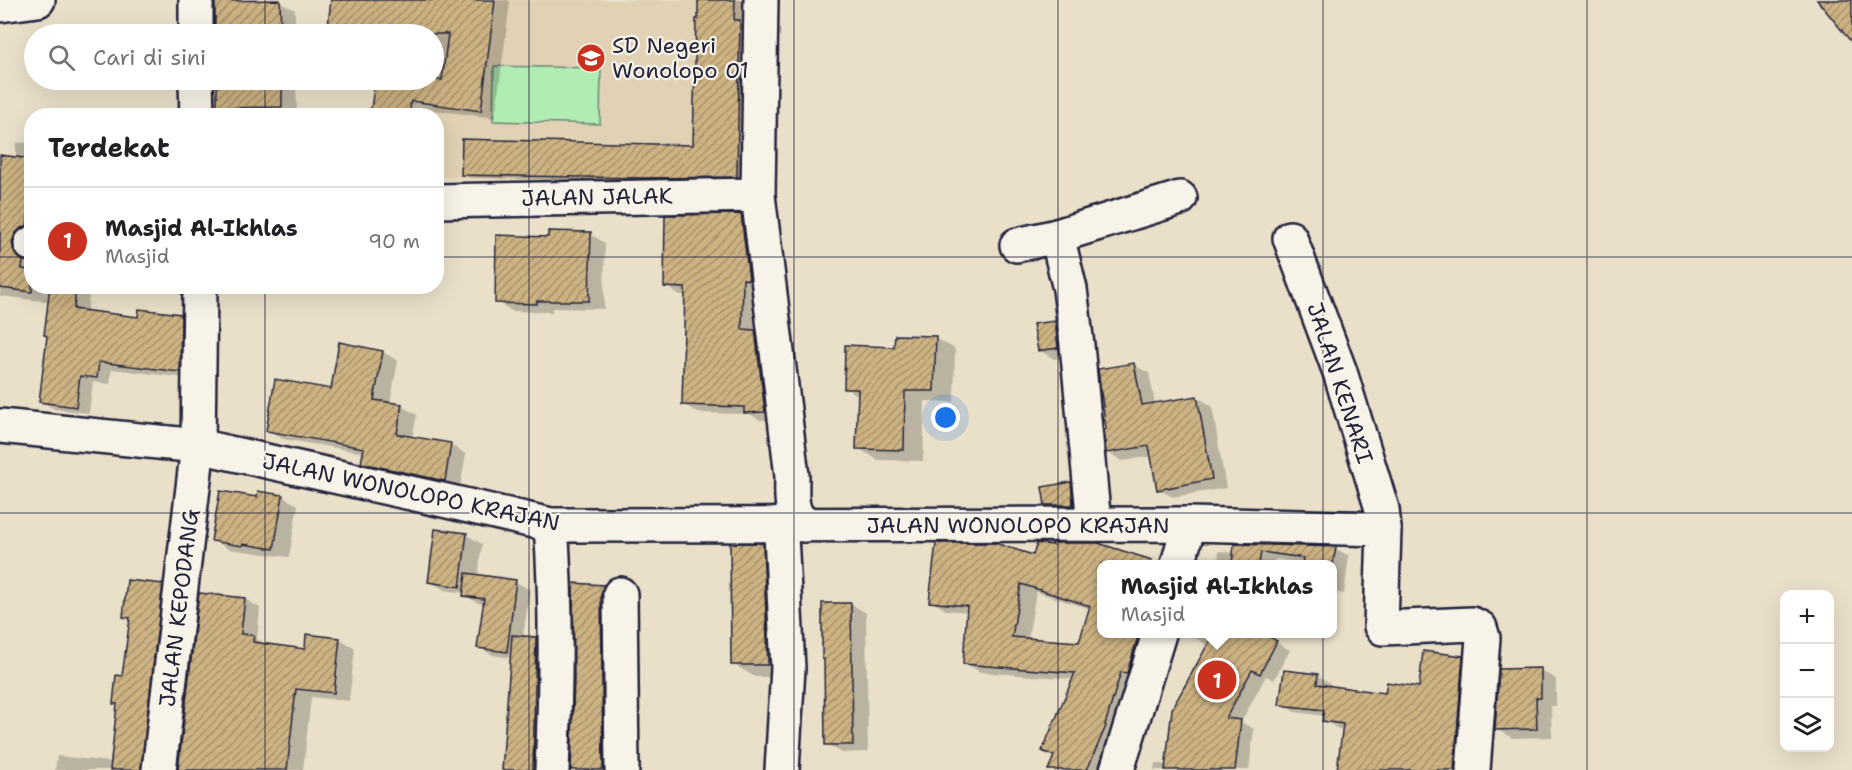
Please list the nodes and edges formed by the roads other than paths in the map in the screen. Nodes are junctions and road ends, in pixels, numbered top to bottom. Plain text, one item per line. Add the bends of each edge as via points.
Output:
1 (38, 0) edge
2 (196, 0) edge
3 (761, 0) edge
4 (0, 5) edge
5 (196, 24) edge
6 (196, 90) edge
7 (197, 108) edge
8 (758, 195) junction
9 (1180, 198) dead end
10 (444, 201) edge
11 (1057, 236) junction
12 (1290, 238) dead end
13 (1017, 245) dead end
14 (200, 294) edge
15 (0, 426) edge
16 (198, 446) junction
17 (1094, 524) junction
18 (1190, 524) junction
19 (551, 525) junction
20 (795, 526) junction
21 (1384, 529) junction
22 (1179, 560) edge
23 (620, 594) dead end
24 (1158, 638) edge
25 (159, 770) edge
26 (552, 770) edge
27 (622, 770) edge
28 (782, 770) edge
29 (1117, 770) edge
30 (1473, 770) edge

1 - 4 street
2 - 5 street
3 - 8 street
6 - 7 street
8 - 10 street, JALAN JALAK
8 - 20 street
9 - 11 street
11 - 13 street
11 - 17 street via 1070,289
12 - 21 street, JALAN KENARI via 1340,372 1382,509
14 - 16 street, JALAN KEPODANG
15 - 16 street, JALAN WONOLOPO KRAJAN
16 - 19 street, JALAN WONOLOPO KRAJAN
16 - 25 street, JALAN KEPODANG
17 - 18 street, JALAN WONOLOPO KRAJAN
17 - 20 street, JALAN WONOLOPO KRAJAN
18 - 21 street
18 - 22 street, JALAN WONOLOPO KRAJAN
19 - 20 street, JALAN WONOLOPO KRAJAN
19 - 26 street via 556,692
20 - 28 street via 781,535 788,668
21 - 30 street, JALAN KENARI via 1383,628 1472,624 1480,628 1483,638
23 - 27 street
24 - 29 street

